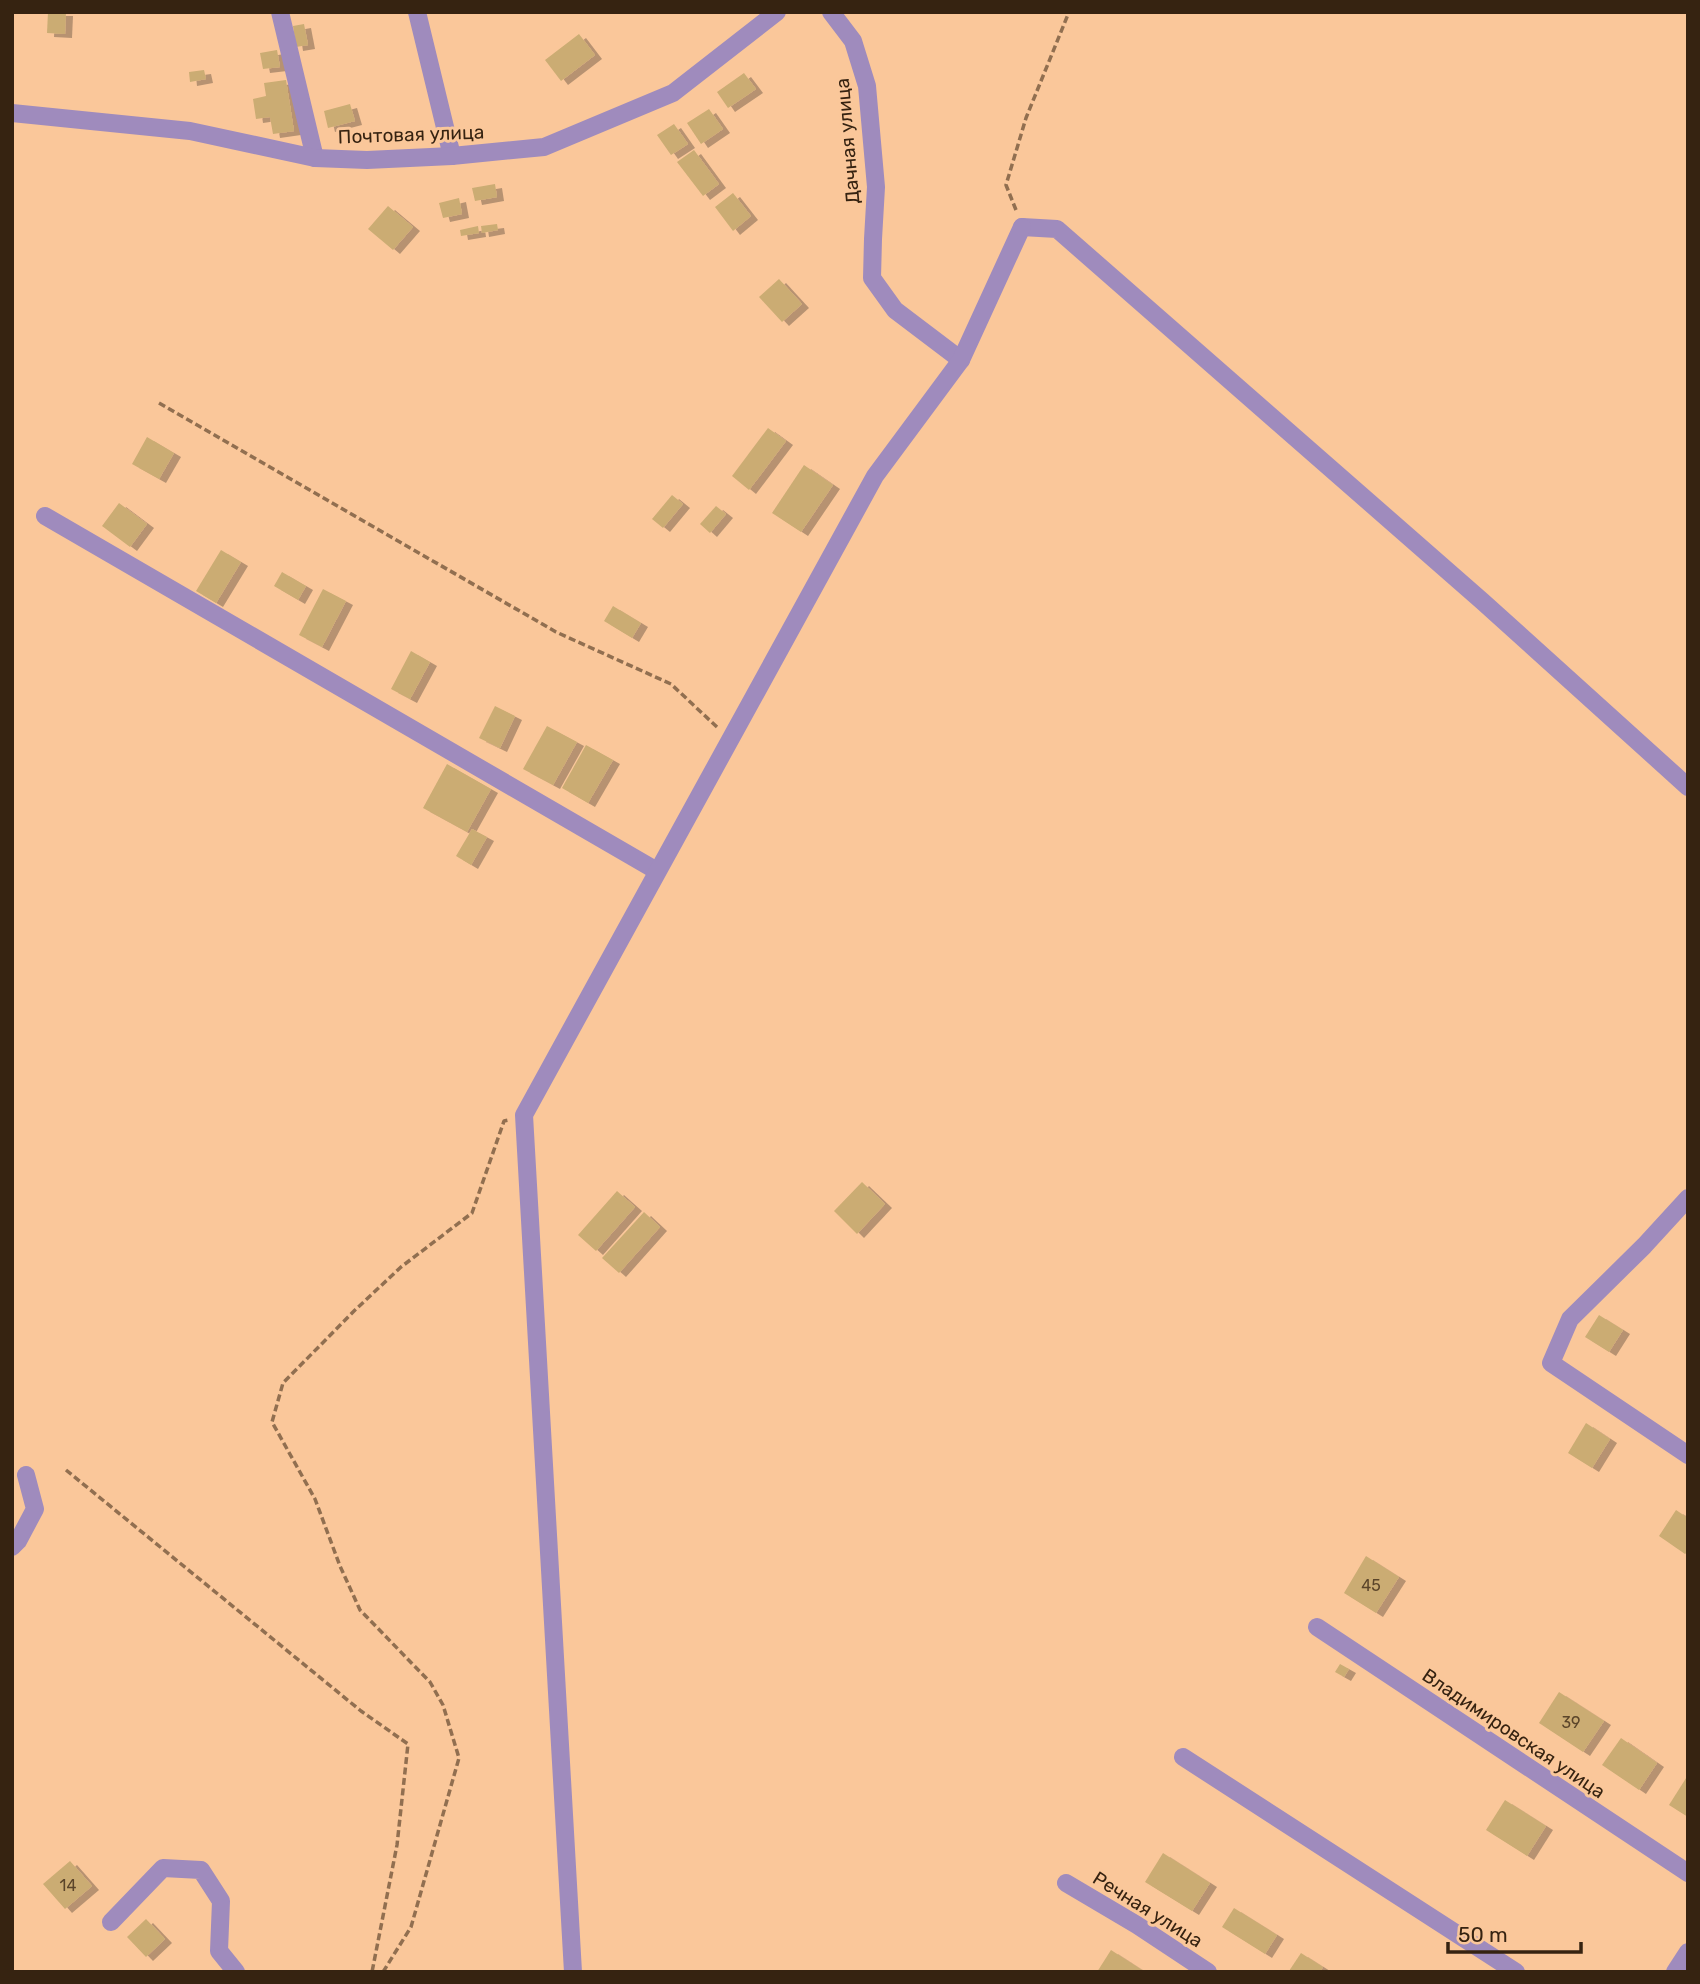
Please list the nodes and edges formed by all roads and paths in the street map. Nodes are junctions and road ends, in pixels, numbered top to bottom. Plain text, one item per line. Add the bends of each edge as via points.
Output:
1 (281, 12) edge
2 (417, 12) edge
3 (777, 12) edge
4 (831, 12) edge
5 (1069, 12) edge
6 (12, 113) edge
7 (452, 156) junction
8 (315, 158) junction
9 (1022, 227) junction
10 (961, 360) junction
11 (159, 403) dead end
12 (45, 516) dead end
13 (730, 739) junction
14 (1688, 787) edge
15 (657, 871) junction
16 (524, 1115) junction
17 (1688, 1198) edge
18 (1688, 1455) edge
19 (66, 1470) dead end
20 (26, 1475) dead end
21 (12, 1547) edge
22 (1317, 1627) dead end
23 (1183, 1756) dead end
24 (1688, 1873) edge
25 (1066, 1882) dead end
26 (111, 1922) dead end
27 (1688, 1952) edge
28 (236, 1972) edge
29 (372, 1972) edge
30 (383, 1972) edge
31 (573, 1972) edge
32 (1208, 1972) edge
33 (1516, 1972) edge
34 (1675, 1972) edge

1 - 8 street
2 - 7 street
3 - 7 street, Почтовая улица via 673,93 544,147
4 - 10 street, Дачная улица via 853,41 867,86 877,187 872,278 895,310
5 - 9 path via 1026,118 1006,185
6 - 8 street, Почтовая улица via 190,131
7 - 8 street, Почтовая улица
9 - 10 street
9 - 14 street via 1057,229
10 - 13 street via 875,476
11 - 13 path via 556,632 671,684
12 - 15 street
13 - 15 street
15 - 16 street
16 - 30 path via 504,1121 472,1213 401,1267 284,1383 272,1422 315,1499 360,1610 430,1682 443,1705 458,1758 411,1927
16 - 31 street
17 - 18 street via 1570,1319 1551,1363
19 - 29 path via 361,1711 408,1744 397,1845
20 - 21 street via 35,1509
22 - 24 street, Владимировская улица
23 - 33 street
25 - 32 street, Речная улица
26 - 28 street via 163,1868 201,1870 221,1901 219,1951
27 - 34 street

